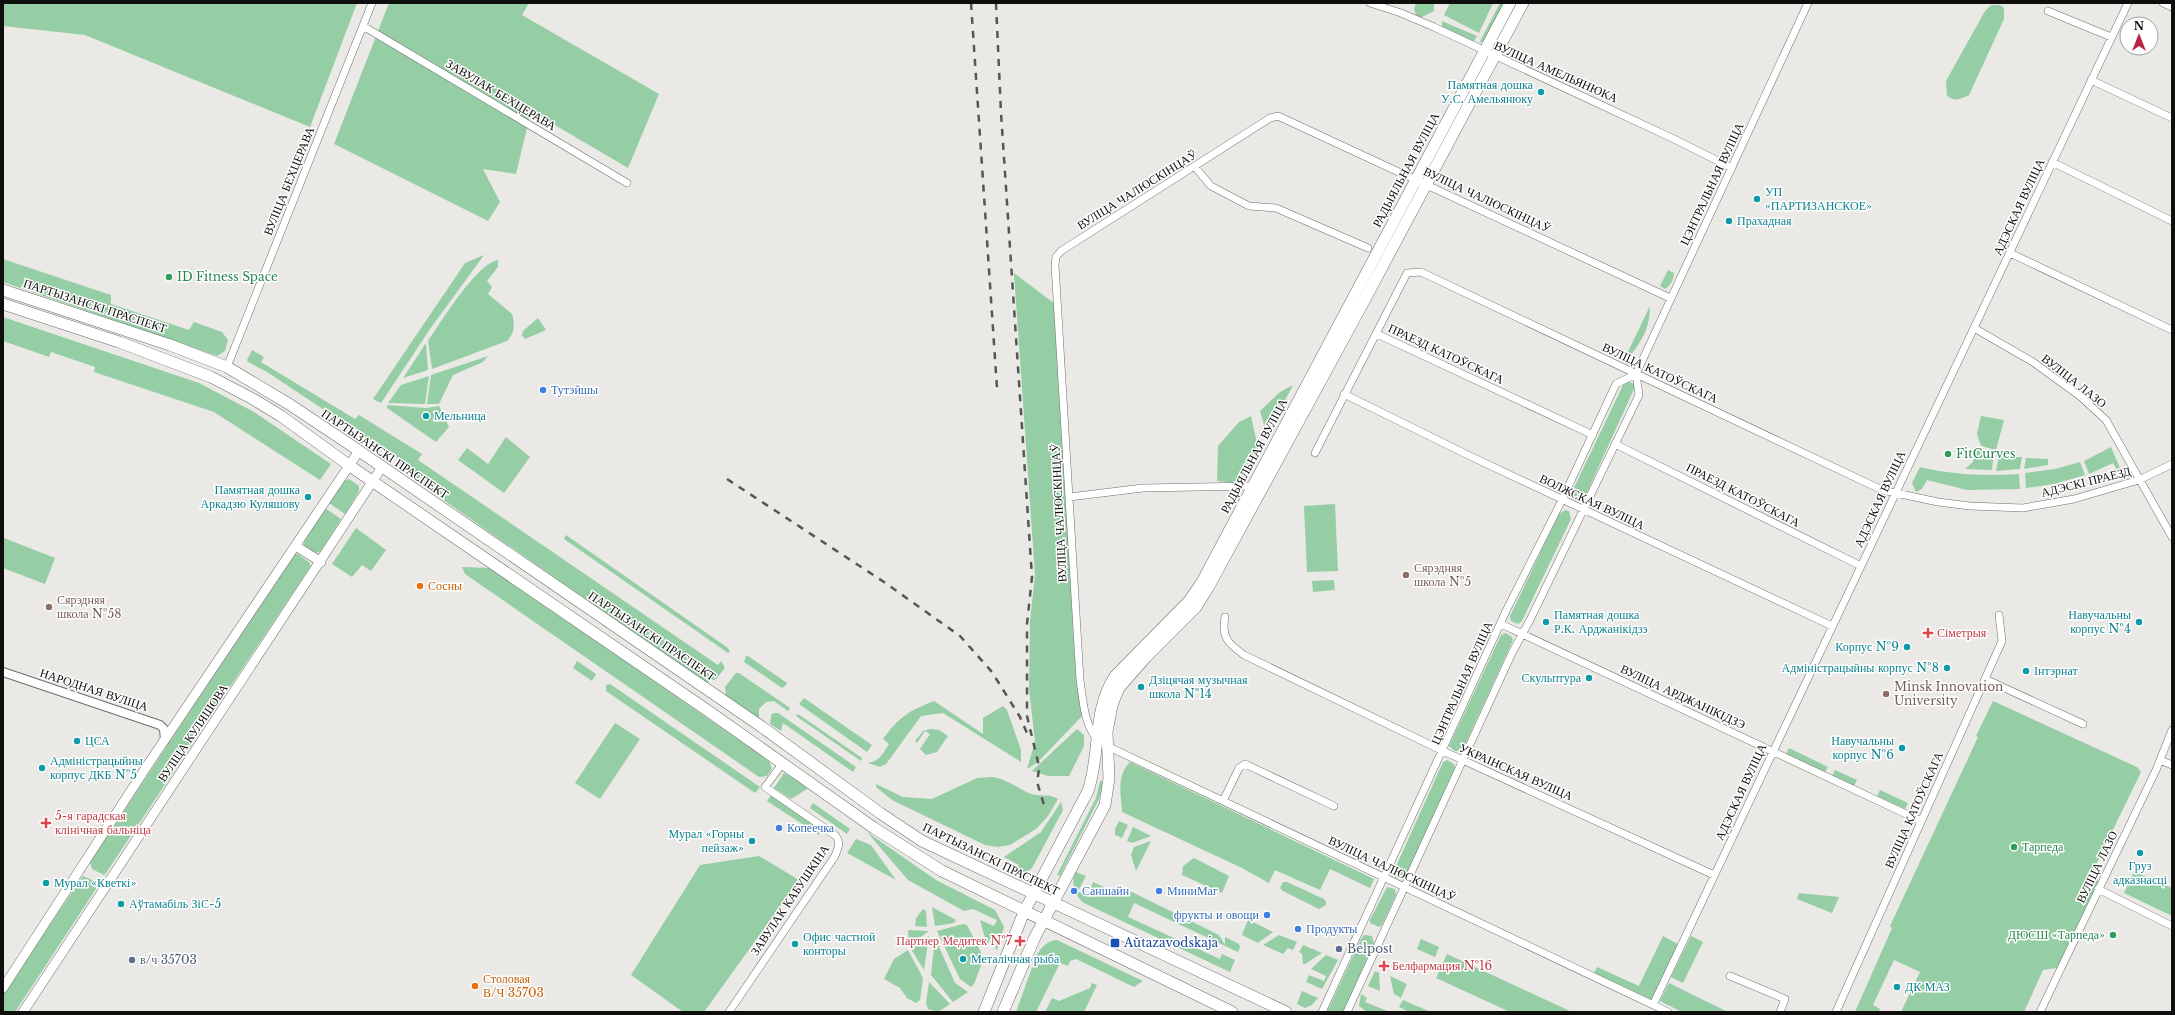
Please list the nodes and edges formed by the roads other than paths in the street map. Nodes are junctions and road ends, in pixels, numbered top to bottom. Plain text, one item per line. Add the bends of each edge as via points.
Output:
1 (372, 3) edge
2 (1370, 3) edge
3 (1510, 3) edge
4 (1523, 3) edge
5 (1808, 3) edge
6 (2128, 3) edge
7 (2163, 3) edge
8 (2172, 7) edge
9 (2048, 11) dead end
10 (363, 26) junction
11 (2111, 37) junction
12 (1489, 54) junction
13 (2091, 80) junction
14 (2172, 118) edge
15 (2052, 162) junction
16 (1195, 167) junction
17 (1732, 168) junction
18 (1416, 179) junction
19 (627, 183) dead end
20 (1427, 184) junction
21 (2172, 221) edge
22 (1368, 248) dead end
23 (2010, 253) junction
24 (3, 290) edge
25 (1670, 298) junction
26 (3, 304) edge
27 (1974, 328) junction
28 (2172, 330) edge
29 (1377, 334) junction
30 (227, 367) junction
31 (1636, 374) junction
32 (211, 377) junction
33 (1344, 394) junction
34 (1593, 435) junction
35 (1615, 444) junction
36 (359, 452) junction
37 (1315, 453) dead end
38 (2172, 464) edge
39 (350, 466) junction
40 (382, 467) junction
41 (2139, 480) junction
42 (374, 481) junction
43 (1253, 486) junction
44 (1896, 492) junction
45 (1069, 497) junction
46 (1562, 500) junction
47 (1584, 510) junction
48 (2172, 538) edge
49 (296, 546) junction
50 (321, 562) junction
51 (1861, 566) junction
52 (1999, 615) dead end
53 (1225, 618) dead end
54 (1501, 624) junction
55 (1832, 626) junction
56 (1523, 635) junction
57 (3, 672) edge
58 (1985, 679) junction
59 (2083, 724) dead end
60 (2172, 730) edge
61 (1098, 740) junction
62 (165, 741) junction
63 (1107, 746) junction
64 (1443, 751) junction
65 (1773, 752) junction
66 (807, 758) junction
67 (1464, 760) junction
68 (2160, 760) junction
69 (783, 763) junction
70 (2172, 765) edge
71 (1223, 801) junction
72 (1334, 806) dead end
73 (1921, 821) junction
74 (1714, 875) junction
75 (1384, 877) junction
76 (1406, 888) junction
77 (2098, 889) junction
78 (1034, 894) junction
79 (1052, 903) junction
80 (1024, 912) junction
81 (1043, 921) junction
82 (2172, 926) edge
83 (1730, 976) dead end
84 (3, 988) edge
85 (1653, 1005) junction
86 (1348, 1010) edge
87 (23, 1012) edge
88 (729, 1012) edge
89 (984, 1012) edge
90 (1003, 1012) edge
91 (1232, 1012) edge
92 (1286, 1012) edge
93 (1322, 1012) edge
94 (1356, 1012) edge
95 (1668, 1012) edge
96 (1780, 1012) edge
97 (1836, 1012) edge
98 (2040, 1012) edge

1 - 10 street, ВУЛІЦА БЕХЦЕРАВА
2 - 12 street, ВУЛІЦА АМЕЛЬЯНЮКА via 1401,13
3 - 12 main road, РАДЫЯЛЬНАЯ ВУЛІЦА
4 - 12 main road, РАДЫЯЛЬНАЯ ВУЛІЦА
5 - 17 street, ЦЭНТРАЛЬНАЯ ВУЛІЦА
6 - 11 street, АДЭСКАЯ ВУЛІЦА
7 - 8 street
9 - 11 street
10 - 19 street, ЗАВУЛАК БЕХЦЕРАВА
10 - 30 street, ВУЛІЦА БЕХЦЕРАВА
11 - 13 street, АДЭСКАЯ ВУЛІЦА
12 - 17 street, ВУЛІЦА АМЕЛЬЯНЮКА via 1674,138
12 - 18 main road, РАДЫЯЛЬНАЯ ВУЛІЦА
12 - 20 main road, РАДЫЯЛЬНАЯ ВУЛІЦА
13 - 14 street
13 - 15 street, АДЭСКАЯ ВУЛІЦА
15 - 21 street
15 - 23 street, АДЭСКАЯ ВУЛІЦА
16 - 18 street, ВУЛІЦА ЧАЛЮСКІНЦАЎ via 1270,118 1278,116
16 - 22 street via 1211,186 1249,206 1276,208
16 - 45 street, ВУЛІЦА ЧАЛЮСКІНЦАЎ via 1060,251 1056,257
17 - 25 street, ЦЭНТРАЛЬНАЯ ВУЛІЦА
18 - 20 street, ВУЛІЦА ЧАЛЮСКІНЦАЎ
18 - 43 main road, РАДЫЯЛЬНАЯ ВУЛІЦА
20 - 25 street, ВУЛІЦА ЧАЛЮСКІНЦАЎ
20 - 63 main road, РАДЫЯЛЬНАЯ ВУЛІЦА via 1196,607 1119,688 1109,716
23 - 27 street, АДЭСКАЯ ВУЛІЦА
23 - 28 street
24 - 30 main road, ПАРТЫЗАНСКІ ПРАСПЕКТ via 170,345
25 - 31 street, ЦЭНТРАЛЬНАЯ ВУЛІЦА
26 - 32 main road via 119,342
27 - 41 street, ВУЛІЦА ЛАЗО via 2033,362 2094,409 2111,426
27 - 44 street, АДЭСКАЯ ВУЛІЦА
29 - 31 street, ВУЛІЦА КАТОЎСКАГА via 1407,273 1415,271
29 - 33 street
29 - 34 street, ПРАЕЗД КАТОЎСКАГА
30 - 32 main road via 220,374
30 - 36 main road, ПАРТЫЗАНСКІ ПРАСПЕКТ via 289,404
31 - 34 street, ЦЭНТРАЛЬНАЯ ВУЛІЦА via 1616,384
31 - 35 street via 1639,395
31 - 44 street, ВУЛІЦА КАТОЎСКАГА via 1882,490
32 - 39 main road via 281,416
33 - 37 street
33 - 46 street, ВОЛЖСКАЯ ВУЛІЦА
34 - 46 street, ЦЭНТРАЛЬНАЯ ВУЛІЦА
35 - 47 street
35 - 51 street, ПРАЕЗД КАТОЎСКАГА
36 - 39 main road, ВУЛІЦА КУЛЯШОВА
36 - 40 main road, ПАРТЫЗАНСКІ ПРАСПЕКТ
38 - 41 street, АДЭСКІ ПРАЕЗД
39 - 42 main road
39 - 49 main road, ВУЛІЦА КУЛЯШОВА
40 - 42 main road, ВУЛІЦА КУЛЯШОВА
40 - 66 main road, ПАРТЫЗАНСКІ ПРАСПЕКТ
41 - 44 street, АДЭСКІ ПРАЕЗД via 2074,499 2022,508 1946,503 1912,498
41 - 48 street, ВУЛІЦА ЛАЗО
42 - 50 main road, ВУЛІЦА КУЛЯШОВА
42 - 69 main road
43 - 45 street via 1143,488
43 - 61 main road, РАДЫЯЛЬНАЯ ВУЛІЦА via 1202,582 1189,601 1115,676 1099,716
44 - 51 street, АДЭСКАЯ ВУЛІЦА
45 - 61 street, ВУЛІЦА ЧАЛЮСКІНЦАЎ via 1080,680 1086,715 1092,734
46 - 47 street, ВОЛЖСКАЯ ВУЛІЦА
46 - 54 street, ЦЭНТРАЛЬНАЯ ВУЛІЦА
47 - 55 street, ВОЛЖСКАЯ ВУЛІЦА
47 - 56 street
49 - 50 main road
49 - 62 main road, ВУЛІЦА КУЛЯШОВА
50 - 87 main road, ВУЛІЦА КУЛЯШОВА
51 - 55 street, АДЭСКАЯ ВУЛІЦА
52 - 58 street, ВУЛІЦА КАТОЎСКАГА via 2002,641
53 - 64 street, УКРАІНСКАЯ ВУЛІЦА via 1224,634 1230,644 1244,655
54 - 56 street, ВУЛІЦА АРДЖАНІКІДЗЭ
54 - 64 street, ЦЭНТРАЛЬНАЯ ВУЛІЦА
55 - 65 street, АДЭСКАЯ ВУЛІЦА
56 - 65 street, ВУЛІЦА АРДЖАНІКІДЗЭ
56 - 67 street via 1512,653
57 - 62 street, НАРОДНАЯ ВУЛІЦА via 160,724 166,734
58 - 59 street
58 - 73 street, ВУЛІЦА КАТОЎСКАГА
60 - 68 street, ВУЛІЦА ЛАЗО
61 - 78 main road, РАДЫЯЛЬНАЯ ВУЛІЦА via 1088,791
62 - 84 main road, ВУЛІЦА КУЛЯШОВА
63 - 71 street, ВУЛІЦА ЧАЛЮСКІНЦАЎ
63 - 79 main road, РАДЫЯЛЬНАЯ ВУЛІЦА via 1108,778 1105,805
64 - 67 street, УКРАІНСКАЯ ВУЛІЦА
64 - 75 street, ЦЭНТРАЛЬНАЯ ВУЛІЦА
65 - 73 street, ВУЛІЦА АРДЖАНІКІДЗЭ
65 - 74 street, АДЭСКАЯ ВУЛІЦА
66 - 69 main road via 790,756
66 - 78 main road, ПАРТЫЗАНСКІ ПРАСПЕКТ via 922,841
67 - 74 street, УКРАІНСКАЯ ВУЛІЦА
67 - 76 street
68 - 70 street
68 - 77 street, ВУЛІЦА ЛАЗО
69 - 80 main road via 874,828 942,872
69 - 88 street, ЗАВУЛАК КАБУШКІНА via 766,787 836,836 839,846 835,856
71 - 72 street via 1238,768 1245,764
71 - 75 street, ВУЛІЦА ЧАЛЮСКІНЦАЎ
73 - 97 street, ВУЛІЦА КАТОЎСКАГА
74 - 85 street, АДЭСКАЯ ВУЛІЦА
75 - 76 street, ВУЛІЦА ЧАЛЮСКІНЦАЎ
75 - 93 street, ЦЭНТРАЛЬНАЯ ВУЛІЦА
76 - 85 street, ВУЛІЦА ЧАЛЮСКІНЦАЎ
76 - 86 street
77 - 82 street
77 - 98 street, ВУЛІЦА ЛАЗО
78 - 79 main road, ПАРТЫЗАНСКІ ПРАСПЕКТ
78 - 80 main road, РАДЫЯЛЬНАЯ ВУЛІЦА
79 - 81 main road, РАДЫЯЛЬНАЯ ВУЛІЦА
79 - 92 main road, ПАРТЫЗАНСКІ ПРАСПЕКТ
80 - 81 main road
80 - 89 main road, РАДЫЯЛЬНАЯ ВУЛІЦА
81 - 90 main road, РАДЫЯЛЬНАЯ ВУЛІЦА
81 - 91 main road
83 - 96 street via 1785,999
85 - 95 street, ВУЛІЦА ЧАЛЮСКІНЦАЎ
86 - 94 street

